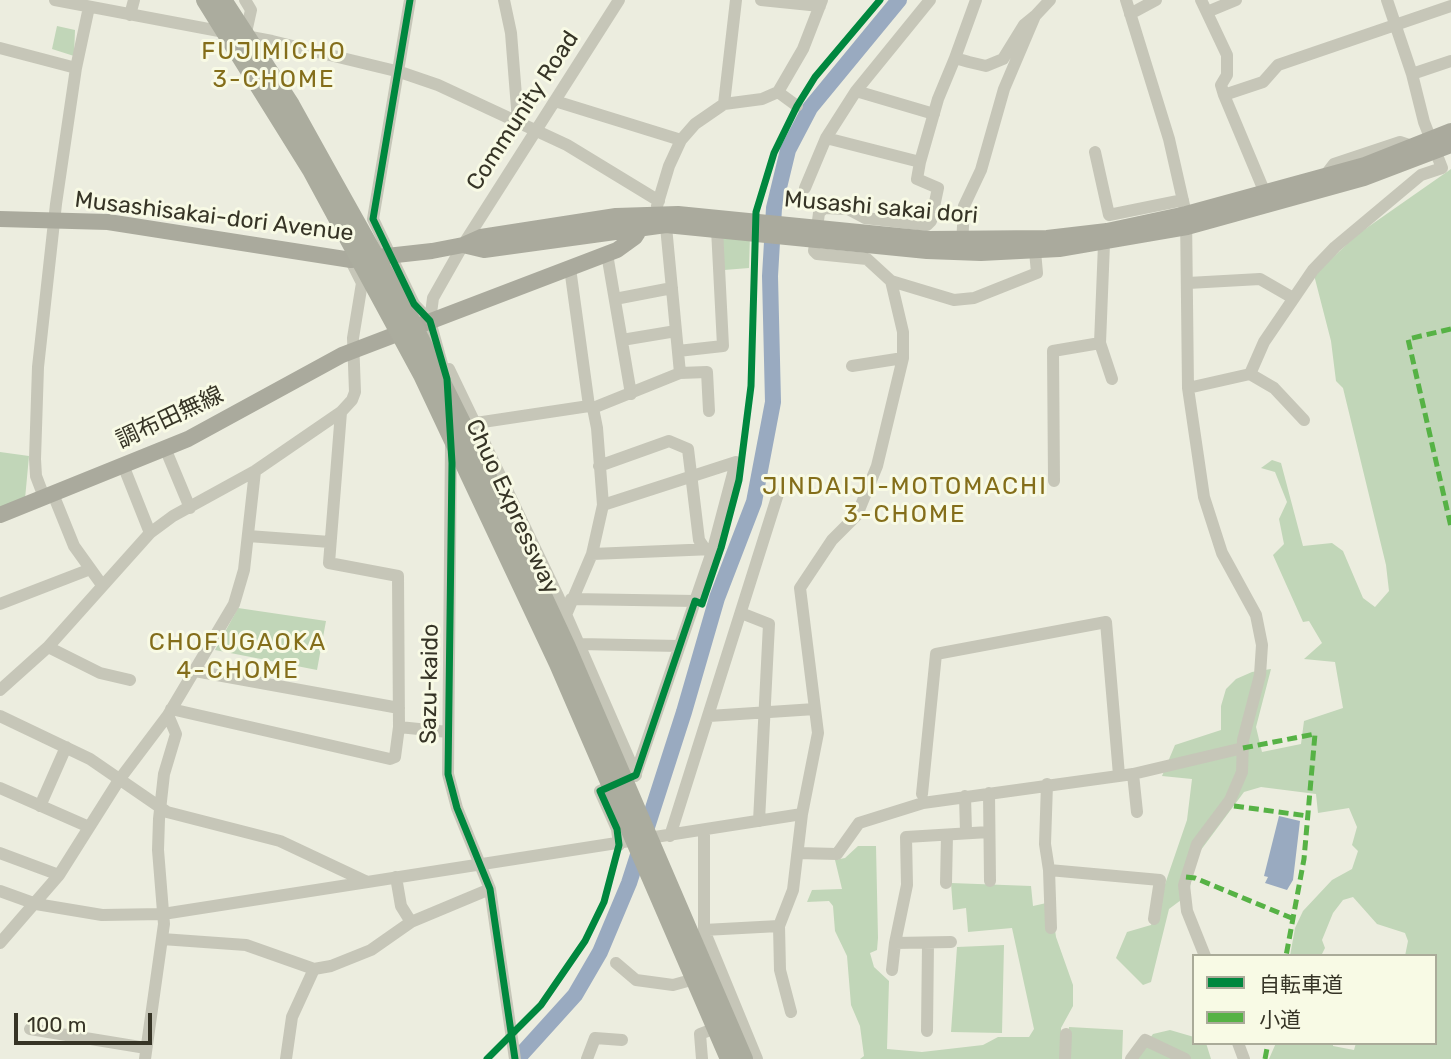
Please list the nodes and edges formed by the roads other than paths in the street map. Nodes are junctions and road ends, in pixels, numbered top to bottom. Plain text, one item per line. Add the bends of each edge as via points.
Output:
1 (57, 0) edge
2 (134, 0) edge
3 (205, 0) edge
4 (223, 0) edge
5 (237, 0) edge
6 (245, 0) edge
7 (411, 0) edge
8 (504, 0) edge
9 (619, 0) edge
10 (736, 0) edge
11 (761, 0) edge
12 (930, 0) edge
13 (976, 0) edge
14 (1050, 0) edge
15 (1126, 0) edge
16 (1156, 0) edge
17 (1236, 0) edge
18 (1387, 0) edge
19 (821, 3) edge
20 (1204, 6) edge
21 (1451, 6) edge
22 (89, 7) junction
23 (1130, 14) junction
24 (130, 15) junction
25 (1035, 16) junction
26 (1395, 23) junction
27 (245, 37) junction
28 (0, 48) edge
29 (956, 58) junction
30 (1451, 61) edge
31 (76, 68) junction
32 (400, 72) junction
33 (1412, 75) junction
34 (856, 91) junction
35 (778, 92) junction
36 (1224, 95) junction
37 (555, 101) junction
38 (724, 104) junction
39 (797, 106) dead end
40 (934, 114) junction
41 (518, 121) junction
42 (536, 131) junction
43 (1451, 131) edge
44 (826, 138) junction
45 (681, 140) junction
46 (1440, 145) edge
47 (1095, 152) dead end
48 (920, 162) junction
49 (805, 188) dead end
50 (1265, 193) junction
51 (1185, 214) junction
52 (656, 218) junction
53 (0, 219) edge
54 (54, 220) junction
55 (760, 227) junction
56 (717, 229) junction
57 (815, 233) junction
58 (1047, 238) junction
59 (1104, 244) junction
60 (463, 245) junction
61 (962, 246) junction
62 (1076, 247) junction
63 (1035, 251) junction
64 (607, 254) junction
65 (390, 257) junction
66 (351, 260) junction
67 (570, 268) junction
68 (891, 281) junction
69 (1188, 283) junction
70 (672, 288) junction
71 (1293, 298) junction
72 (615, 299) junction
73 (411, 320) junction
74 (430, 321) junction
75 (676, 331) junction
76 (622, 340) junction
77 (1100, 343) junction
78 (353, 350) junction
79 (678, 351) junction
80 (440, 352) junction
81 (903, 358) junction
82 (852, 366) dead end
83 (680, 373) junction
84 (1250, 374) junction
85 (1112, 379) dead end
86 (1188, 388) junction
87 (631, 394) junction
88 (591, 407) junction
89 (709, 411) dead end
90 (341, 412) junction
91 (1304, 420) dead end
92 (476, 423) junction
93 (165, 448) junction
94 (123, 465) junction
95 (598, 466) junction
96 (255, 471) junction
97 (690, 476) junction
98 (1054, 481) dead end
99 (778, 494) dead end
100 (48, 495) junction
101 (603, 505) junction
102 (190, 508) junction
103 (0, 515) edge
104 (150, 533) junction
105 (248, 536) junction
106 (330, 542) junction
107 (709, 549) junction
108 (592, 554) junction
109 (88, 570) junction
110 (102, 585) junction
111 (571, 599) junction
112 (695, 601) junction
113 (0, 604) edge
114 (741, 613) junction
115 (566, 615) junction
116 (579, 643) junction
117 (679, 646) junction
118 (48, 647) junction
119 (195, 671) junction
120 (130, 680) dead end
121 (0, 690) edge
122 (399, 708) junction
123 (815, 709) junction
124 (169, 712) junction
125 (765, 713) junction
126 (0, 716) edge
127 (709, 716) junction
128 (399, 727) junction
129 (448, 732) junction
130 (65, 747) junction
131 (1243, 748) junction
132 (1133, 774) junction
133 (636, 775) junction
134 (1119, 775) junction
135 (119, 780) junction
136 (1047, 784) junction
137 (0, 788) edge
138 (989, 793) junction
139 (922, 794) dead end
140 (965, 796) junction
141 (40, 806) junction
142 (160, 807) junction
143 (1137, 811) dead end
144 (802, 814) junction
145 (760, 821) junction
146 (89, 827) junction
147 (704, 830) junction
148 (966, 832) junction
149 (989, 832) junction
150 (947, 835) junction
151 (665, 837) junction
152 (619, 845) junction
153 (0, 853) edge
154 (798, 853) junction
155 (480, 863) junction
156 (1049, 870) junction
157 (59, 875) junction
158 (396, 877) junction
159 (365, 881) junction
160 (990, 881) dead end
161 (946, 883) dead end
162 (490, 889) junction
163 (0, 891) edge
164 (36, 904) junction
165 (163, 914) junction
166 (1154, 919) dead end
167 (411, 922) junction
168 (779, 926) junction
169 (1052, 928) dead end
170 (704, 930) junction
171 (162, 939) junction
172 (951, 942) dead end
173 (0, 943) edge
174 (895, 943) junction
175 (928, 943) junction
176 (1204, 954) edge
177 (616, 963) dead end
178 (314, 969) junction
179 (720, 970) junction
180 (892, 971) dead end
181 (791, 1012) dead end
182 (740, 1017) junction
183 (30, 1029) dead end
184 (927, 1031) dead end
185 (1066, 1034) dead end
186 (622, 1040) dead end
187 (147, 1056) edge
188 (286, 1059) edge
189 (515, 1059) edge
190 (587, 1059) edge
191 (702, 1059) edge
192 (729, 1059) edge
193 (744, 1059) edge
194 (757, 1059) edge
195 (1065, 1059) edge
196 (1131, 1059) edge
197 (1185, 1059) edge

1 - 22 street
2 - 24 street
3 - 192 highway, Chuo Expressway, bridge via 311,170 422,375 558,664
4 - 73 highway, Chuo Expressway, bridge via 290,105
5 - 73 highway, bridge via 330,156
6 - 27 street via 251,10
7 - 32 street
8 - 41 street via 512,33
9 - 37 street, Community Road
10 - 38 street
11 - 19 street
12 - 34 street
13 - 29 street
14 - 25 street
15 - 23 street
16 - 23 street
17 - 20 street
18 - 26 street
19 - 35 street via 803,49
20 - 36 street via 1227,55 1227,75 1221,85
21 - 26 street
22 - 24 street
22 - 31 street
23 - 51 street via 1169,139
24 - 27 street
25 - 29 street via 1024,25 1003,60 986,66
25 - 61 street via 964,206
26 - 33 street
26 - 36 street via 1278,65 1264,82
27 - 32 street
28 - 31 street
29 - 40 street
30 - 33 street
31 - 54 street
32 - 41 street
32 - 65 street via 373,219
33 - 46 street
34 - 40 street
34 - 44 street
35 - 38 street
35 - 39 street
36 - 50 street
37 - 42 street, Community Road
37 - 45 street
38 - 45 street via 706,114
40 - 48 street
41 - 42 street
42 - 52 street via 567,145
42 - 60 street, Community Road
43 - 46 main road, Musashi sakai dori
44 - 48 street
44 - 49 street
45 - 52 street via 668,166
46 - 50 main road, Musashi sakai dori via 1415,147
46 - 51 main road, Musashi sakai dori via 1364,178
46 - 71 street via 1442,168 1421,175 1335,247
47 - 51 street via 1109,215
48 - 57 street via 918,180 938,188 927,225 864,218 848,209 830,207 819,213
50 - 51 main road, Musashi sakai dori
51 - 58 main road, Musashi sakai dori
51 - 59 main road, Musashi sakai dori
51 - 69 street
52 - 55 main road, Musashi sakai dori via 692,214
52 - 56 main road, Musashi sakai dori
52 - 60 main road, Musashi sakai dori via 484,250
52 - 64 main road, 調布田無線 via 631,241
52 - 70 street
53 - 54 main road, Musashisakai-dori Avenue
54 - 66 main road, Musashisakai-dori Avenue via 108,222
54 - 100 street via 35,408 36,476
55 - 56 main road, Musashi sakai dori
55 - 57 main road, Musashi sakai dori
56 - 79 street via 723,345
57 - 61 main road, Musashi sakai dori
57 - 68 street via 817,254 867,259
58 - 61 main road, Musashi sakai dori
58 - 62 main road via 1074,241
59 - 62 main road, Musashi sakai dori
59 - 77 street
60 - 65 main road, Musashisakai-dori Avenue
60 - 74 street, Community Road via 433,298
61 - 63 main road, Musashi sakai dori
62 - 63 main road, Musashi sakai dori
63 - 68 street via 1037,273 974,298 945,300
64 - 67 main road, 調布田無線
64 - 72 street
65 - 66 main road, Musashisakai-dori Avenue
65 - 74 street via 414,304
66 - 78 street via 362,283
67 - 74 main road, 調布田無線
67 - 88 street
68 - 81 street via 903,332
69 - 71 street via 1260,279
69 - 86 street
70 - 72 street
70 - 75 street
71 - 84 street via 1264,342
72 - 76 street
73 - 193 highway, Chuo Expressway, bridge via 567,647
74 - 78 main road, 調布田無線
74 - 80 street, Sazu-kaido
75 - 76 street
75 - 79 street
76 - 87 street
77 - 85 street
77 - 98 street via 1053,351
78 - 90 street via 355,392
78 - 93 main road, 調布田無線
79 - 83 street
80 - 92 street
80 - 129 street, Sazu-kaido via 447,379 452,463
81 - 82 street
81 - 123 street via 870,490 800,588
83 - 87 street
83 - 89 street via 707,372
84 - 86 street
84 - 91 street via 1274,388
86 - 131 street via 1207,510 1222,553 1260,626 1261,666
87 - 88 street
88 - 92 street
88 - 95 street
90 - 96 street
90 - 106 street
92 - 115 street
93 - 94 main road, 調布田無線
93 - 102 street
94 - 100 main road, 調布田無線
94 - 104 street
95 - 97 street via 669,441 688,449
95 - 101 street
96 - 102 street
96 - 105 street
97 - 101 street
97 - 107 street via 699,540
97 - 107 street via 736,462
99 - 114 street
100 - 103 main road, 調布田無線
100 - 109 street
101 - 108 street
102 - 104 street
104 - 110 street
105 - 106 street
105 - 119 street via 234,604
106 - 122 street via 329,563 398,576
107 - 108 street
107 - 112 street
108 - 111 street
109 - 110 street
109 - 113 street
110 - 118 street
111 - 112 street
111 - 115 street
112 - 117 street
114 - 125 street via 769,624
114 - 127 street
115 - 116 street
116 - 117 street
116 - 133 street
117 - 133 street
118 - 120 street via 100,673
118 - 121 street
119 - 122 street
119 - 124 street
122 - 128 street
123 - 125 street
123 - 144 street via 816,756
124 - 128 street via 390,759 395,757
124 - 135 street
124 - 142 street via 176,734
125 - 127 street
125 - 145 street
126 - 130 street
127 - 151 street
128 - 129 street
129 - 155 street, Sazu-kaido via 448,774
130 - 135 street
130 - 141 street
131 - 132 street
131 - 176 street via 1236,787 1197,844 1184,885 1187,911
132 - 134 street
132 - 143 street
133 - 152 street via 600,790
134 - 136 street
134 - 139 street via 1106,622 936,654
135 - 142 street
135 - 146 street
136 - 138 street
136 - 156 street
137 - 141 street
138 - 140 street
138 - 149 street
140 - 148 street
140 - 154 street via 859,822 834,856
141 - 146 street
142 - 159 street via 193,821 280,841
142 - 165 street
144 - 145 street
144 - 154 street
145 - 147 street
146 - 157 street
147 - 151 street
147 - 170 street
148 - 149 street
148 - 150 street
149 - 160 street
150 - 161 street
150 - 174 street via 906,837 906,885
151 - 152 street, bridge
152 - 155 street
153 - 157 street
154 - 168 street via 793,890
155 - 158 street
155 - 162 street, Sazu-kaido
156 - 166 street via 1160,880
156 - 169 street
157 - 164 street
158 - 159 street
158 - 167 street via 401,906
159 - 165 street
162 - 167 street
162 - 189 street, Sazu-kaido
163 - 164 street
164 - 165 street via 102,915
164 - 173 street
165 - 171 street
167 - 178 street via 371,950
168 - 170 street
168 - 181 street via 780,970
170 - 179 street
171 - 178 street via 246,945
171 - 187 street
172 - 175 street
174 - 175 street
174 - 180 street
175 - 184 street
177 - 179 street via 634,980 673,985
178 - 188 street via 292,1017
179 - 182 street
182 - 191 street via 700,1034
182 - 194 street
183 - 187 street
185 - 195 street
186 - 190 street via 595,1038
196 - 197 street via 1145,1040

